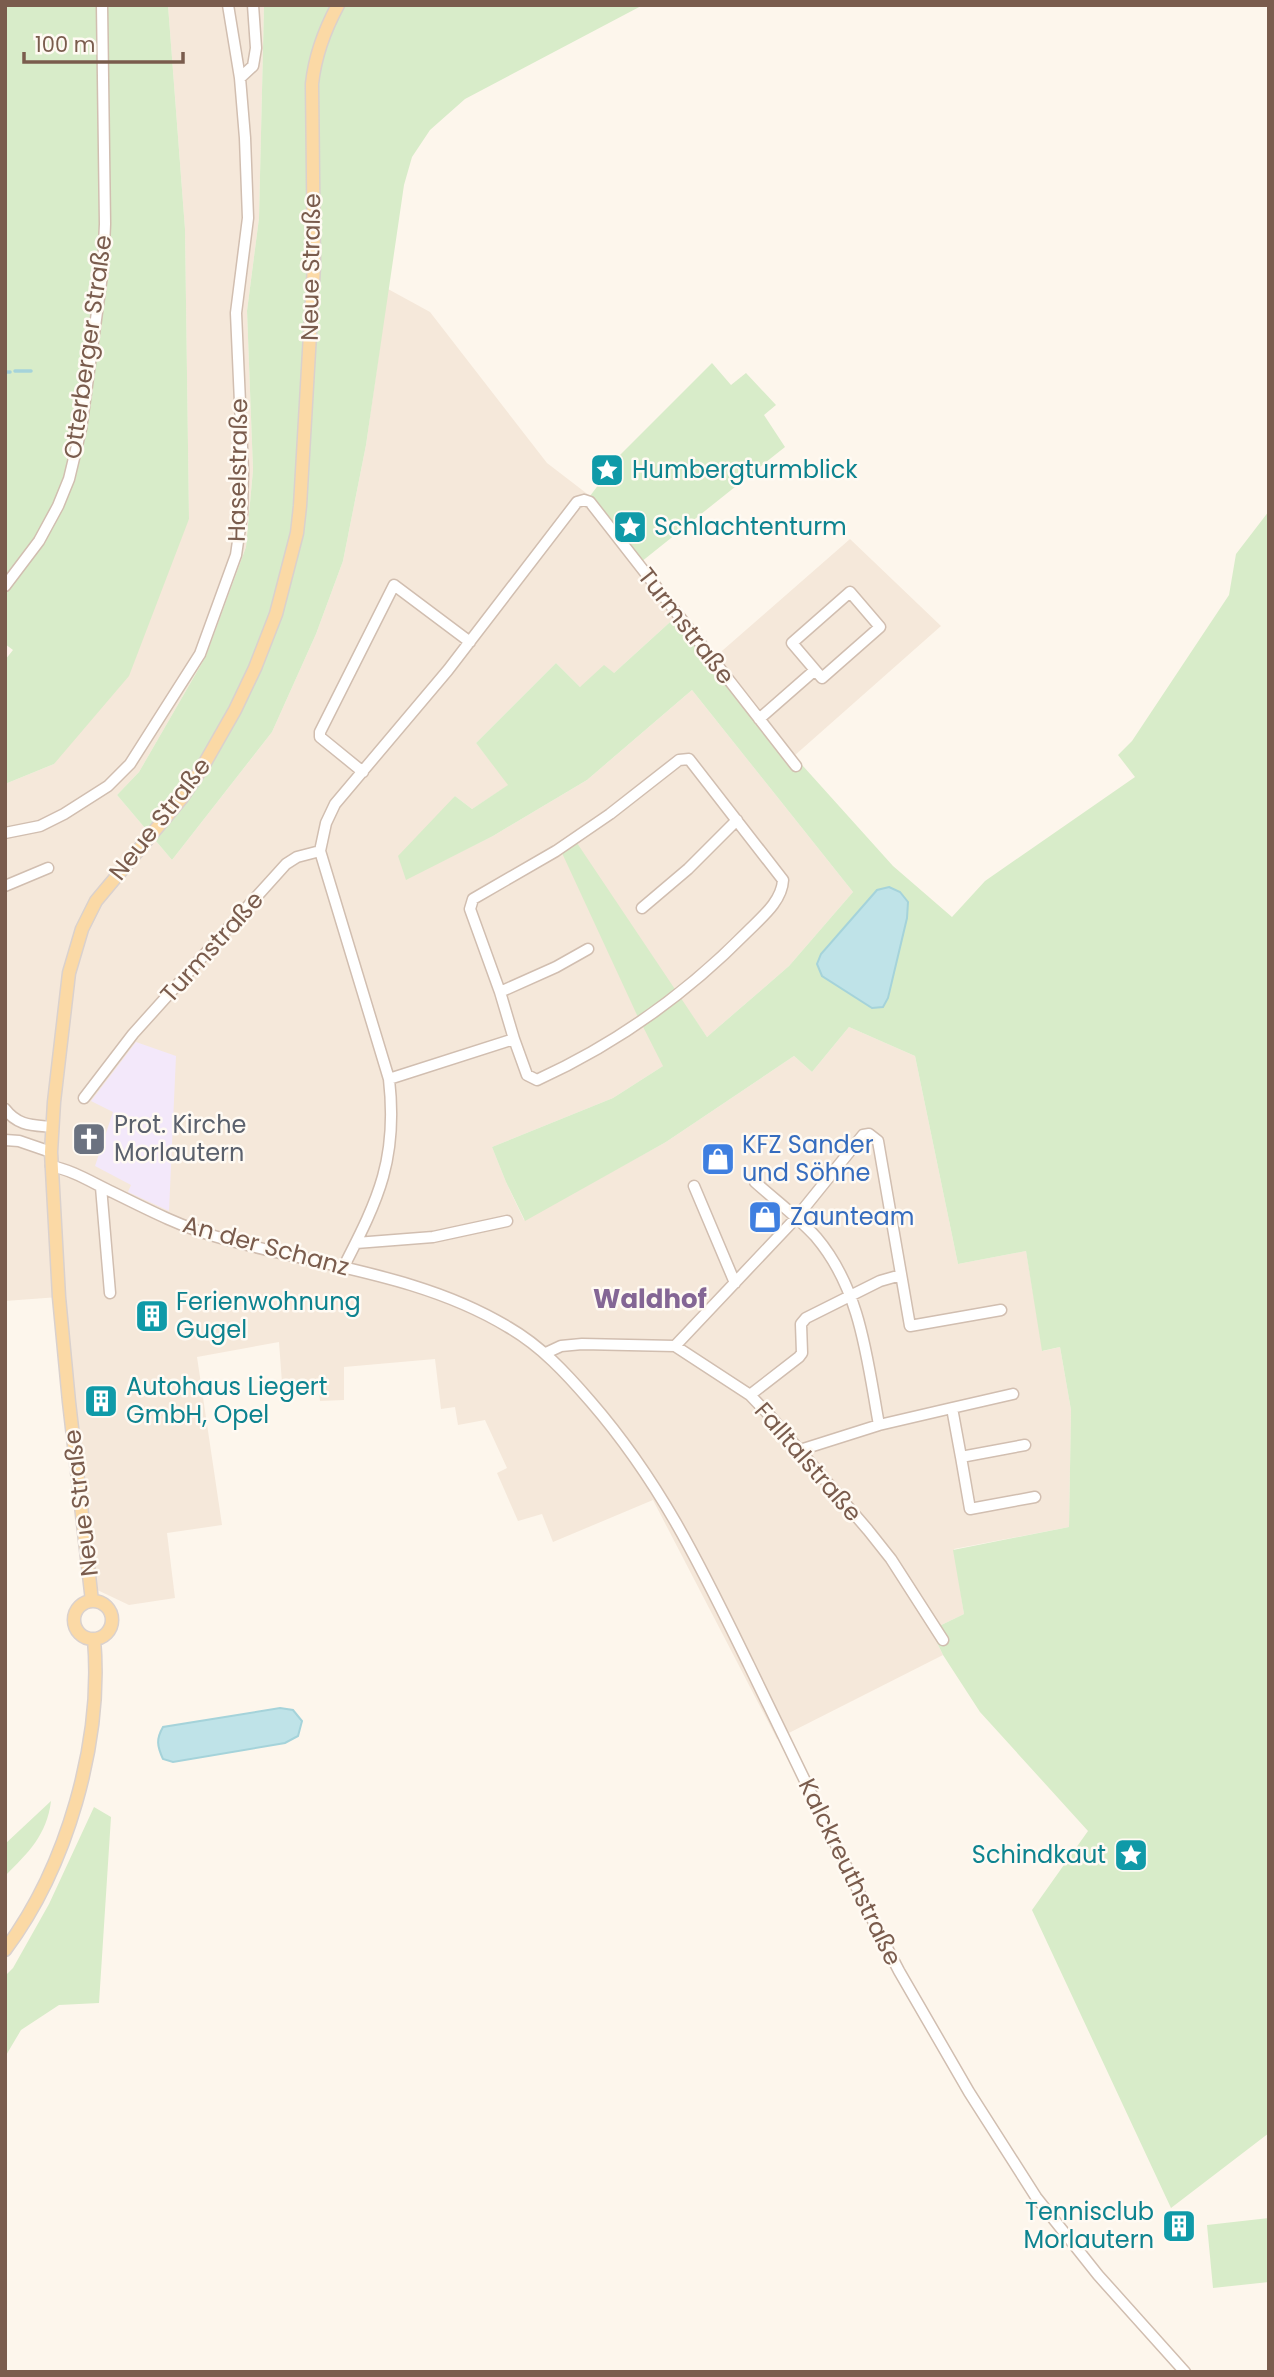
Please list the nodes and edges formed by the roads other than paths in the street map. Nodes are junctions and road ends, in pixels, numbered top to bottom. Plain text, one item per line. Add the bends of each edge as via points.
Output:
1 (102, 5) edge
2 (228, 5) edge
3 (253, 5) edge
4 (338, 5) edge
5 (240, 78) junction
6 (585, 488) dead end
7 (584, 500) junction
8 (5, 586) edge
9 (470, 642) junction
10 (816, 670) junction
11 (759, 719) junction
12 (796, 766) dead end
13 (363, 772) junction
14 (737, 820) junction
15 (5, 833) edge
16 (320, 850) junction
17 (48, 869) dead end
18 (5, 886) edge
19 (642, 908) dead end
20 (588, 949) dead end
21 (500, 992) junction
22 (514, 1039) junction
23 (389, 1079) junction
24 (84, 1098) dead end
25 (5, 1109) edge
26 (21, 1123) junction
27 (52, 1127) junction
28 (11, 1140) edge
29 (51, 1152) junction
30 (51, 1166) junction
31 (755, 1182) dead end
32 (694, 1186) dead end
33 (101, 1187) junction
34 (796, 1218) junction
35 (507, 1221) dead end
36 (355, 1243) junction
37 (344, 1266) junction
38 (901, 1275) junction
39 (735, 1283) junction
40 (110, 1293) dead end
41 (850, 1297) junction
42 (1001, 1310) dead end
43 (675, 1346) junction
44 (546, 1353) junction
45 (1013, 1394) dead end
46 (750, 1395) junction
47 (952, 1408) junction
48 (879, 1425) junction
49 (1025, 1445) dead end
50 (800, 1450) junction
51 (961, 1457) junction
52 (1035, 1497) dead end
53 (92, 1601) junction
54 (94, 1639) junction
55 (943, 1640) dead end
56 (5, 1950) edge
57 (1185, 2372) edge

1 - 8 street, Otterberger Straße via 103,268 81,429 58,506
2 - 5 street, Haselstraße
3 - 5 street via 253,66
4 - 27 main road, Neue Straße via 321,40 312,84 314,265 300,506 288,570 256,668 215,747 181,799 96,901 82,929 69,973
5 - 15 street, Haselstraße via 248,218 236,313 243,470 236,555 200,654 130,764 108,786 64,814 40,826
6 - 7 street
7 - 9 street via 577,502
7 - 11 street, Turmstraße
9 - 13 street
9 - 13 street via 394,585 320,732 320,737
10 - 10 street via 822,678 880,627 850,592 792,643
10 - 11 street
11 - 12 street, Turmstraße
13 - 16 street via 335,804
14 - 19 street
14 - 21 street via 688,760 679,760 556,851 473,899 470,909
14 - 22 street via 783,880 782,892 736,943 668,1003 593,1052 537,1080 527,1075
16 - 23 street
16 - 24 street, Turmstraße via 286,863 133,1034
17 - 18 street
20 - 21 street
21 - 22 street
22 - 23 street
23 - 36 street via 389,1155 375,1204
25 - 26 street
26 - 27 street
26 - 28 street
27 - 29 main road, Neue Straße
28 - 29 street
29 - 30 main road, Neue Straße
30 - 33 street, An der Schanz
30 - 53 main road, Neue Straße via 68,1402
31 - 34 street
32 - 39 street
33 - 37 street, An der Schanz via 212,1236
33 - 40 street
34 - 38 street via 863,1135 869,1134 878,1141
34 - 39 street
34 - 41 street via 840,1270
35 - 36 street via 433,1237
36 - 37 street
37 - 44 street, An der Schanz via 484,1314
38 - 41 street
38 - 42 street via 910,1326
39 - 43 street
41 - 46 street via 806,1318 801,1324 802,1353
41 - 48 street via 860,1319
43 - 44 street via 582,1343
43 - 46 street, Falltalstraße
44 - 57 street, Kalckreuthstraße via 612,1426 680,1526 867,1911 999,2142 1098,2275
45 - 47 street
46 - 50 street, Falltalstraße
47 - 48 street
47 - 51 street
48 - 50 street
49 - 51 street
50 - 55 street, Falltalstraße via 891,1559
51 - 52 street via 970,1509
53 - 54 main road, Neue Straße via 78,1609 75,1620 82,1636
53 - 54 main road, Neue Straße via 104,1605 112,1619 105,1636
54 - 56 main road via 96,1695 82,1782 37,1899

